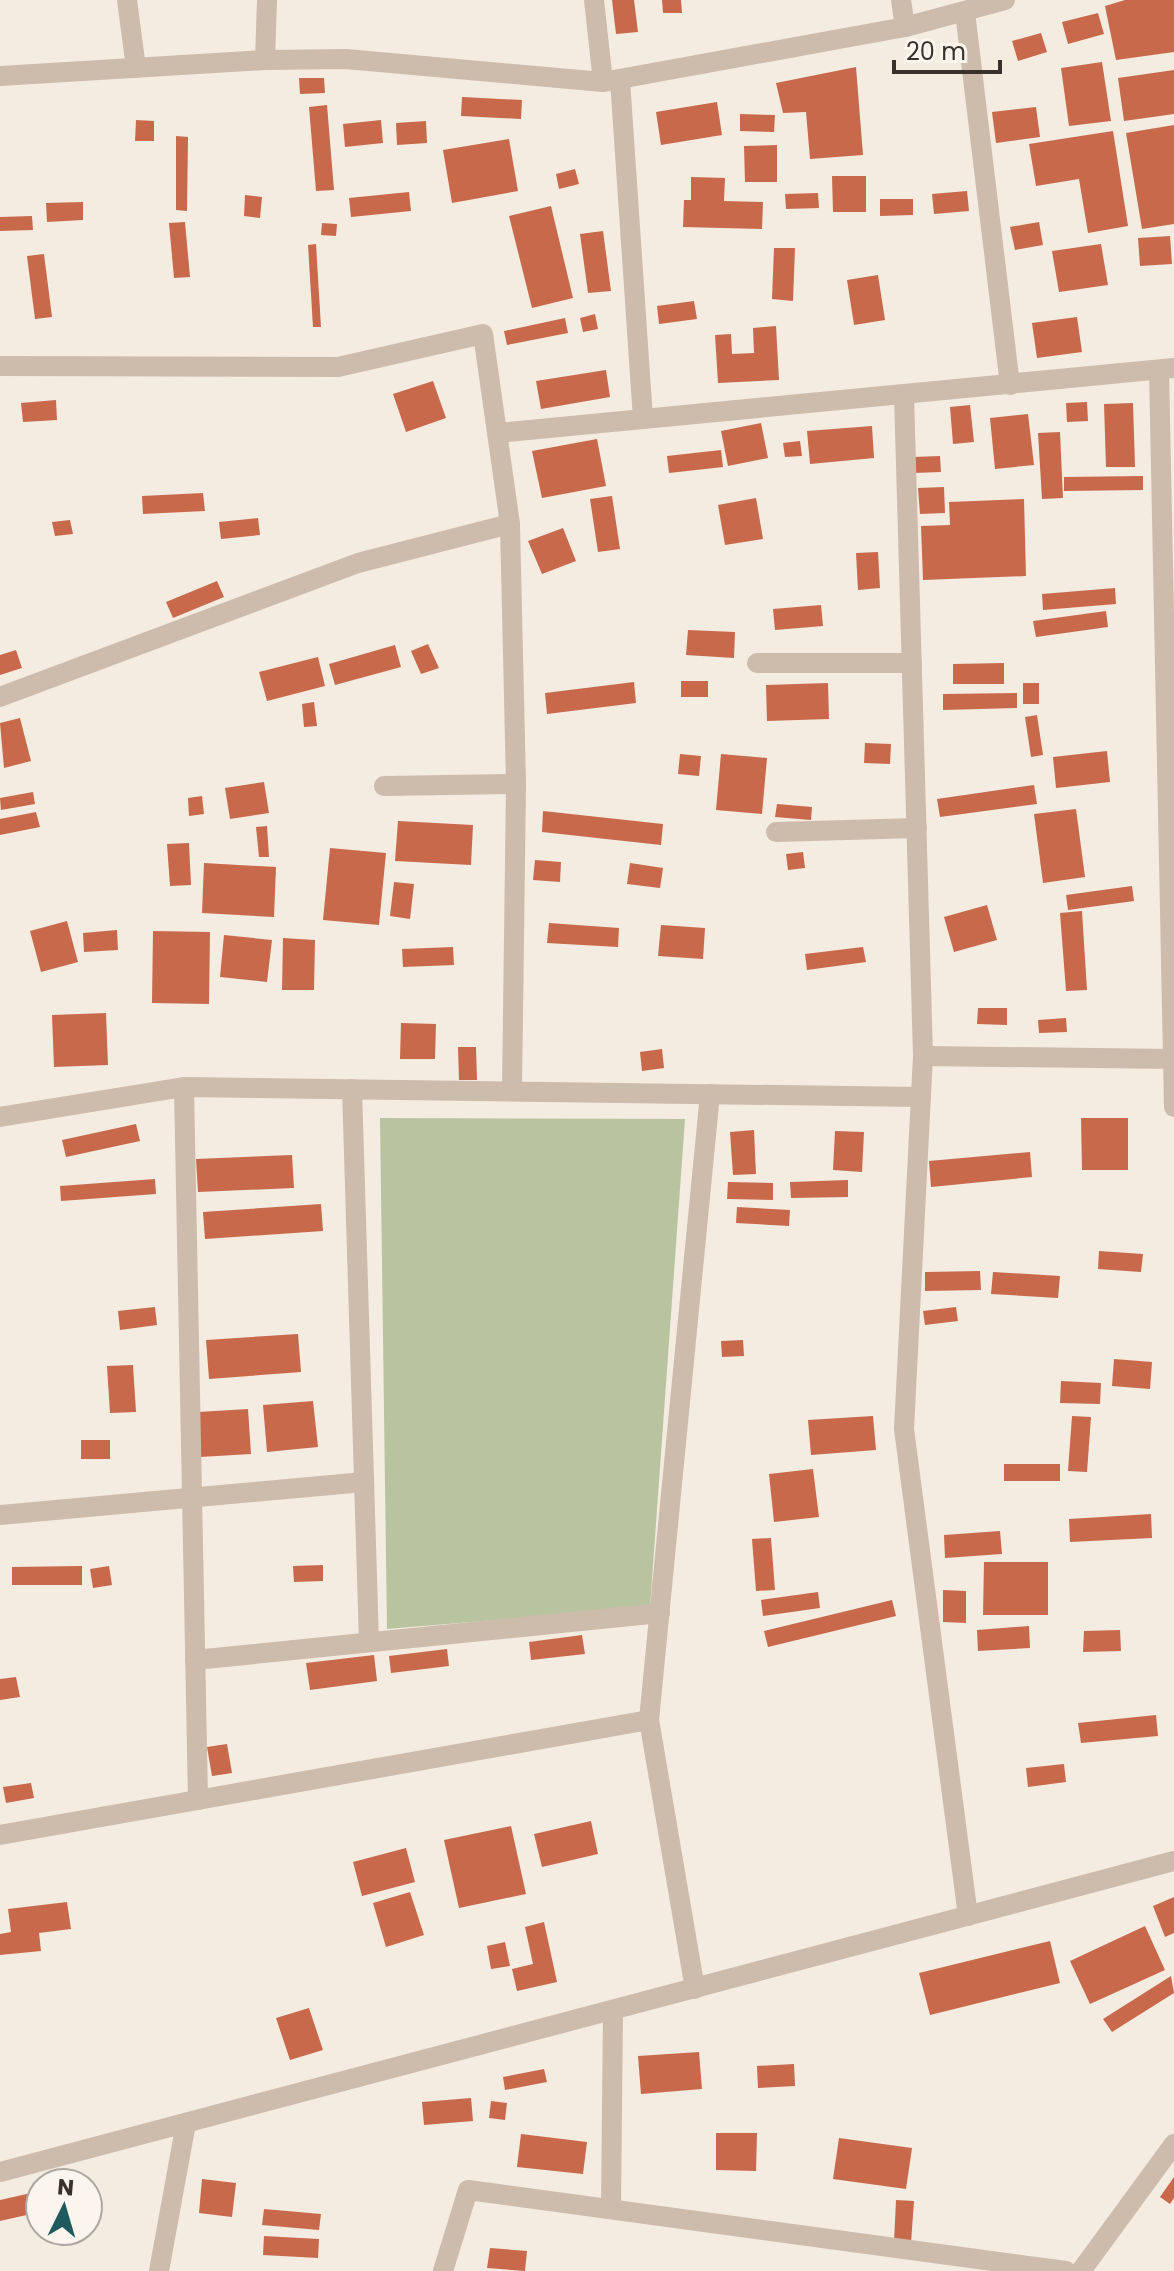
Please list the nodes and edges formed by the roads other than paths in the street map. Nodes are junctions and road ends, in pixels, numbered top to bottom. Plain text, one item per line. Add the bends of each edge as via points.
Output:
1 (127, 0) edge
2 (267, 0) edge
3 (594, 0) edge
4 (901, 0) edge
5 (1005, 0) edge
6 (965, 12) junction
7 (905, 27) junction
8 (265, 60) junction
9 (136, 68) junction
10 (0, 76) edge
11 (611, 81) junction
12 (0, 366) edge
13 (1167, 369) edge
14 (1010, 385) junction
15 (904, 395) junction
16 (643, 419) junction
17 (497, 433) junction
18 (510, 524) junction
19 (757, 663) dead end
20 (912, 663) junction
21 (0, 697) edge
22 (516, 784) junction
23 (384, 786) dead end
24 (917, 828) junction
25 (776, 832) dead end
26 (923, 1056) junction
27 (1174, 1059) edge
28 (184, 1087) junction
29 (352, 1089) junction
30 (512, 1091) junction
31 (710, 1094) junction
32 (920, 1097) junction
33 (1174, 1107) edge
34 (0, 1117) edge
35 (364, 1482) junction
36 (191, 1498) junction
37 (0, 1515) edge
38 (660, 1613) junction
39 (369, 1642) junction
40 (195, 1660) junction
41 (649, 1720) junction
42 (198, 1800) junction
43 (0, 1835) edge
44 (1174, 1861) edge
45 (968, 1916) junction
46 (695, 1989) junction
47 (613, 2011) junction
48 (186, 2123) junction
49 (1174, 2144) edge
50 (0, 2172) edge
51 (611, 2209) junction
52 (159, 2271) edge
53 (443, 2271) edge
54 (1066, 2271) edge
55 (1081, 2271) edge

1 - 9 street
2 - 8 street
3 - 11 street
4 - 7 street
5 - 6 street
6 - 7 street
6 - 14 street
7 - 11 street
8 - 9 street
8 - 11 street via 346,59
9 - 10 street
11 - 16 street
12 - 17 street via 338,367 483,334
13 - 14 street
13 - 27 street
14 - 15 street
15 - 16 street
15 - 20 street
16 - 17 street
17 - 18 street
18 - 21 street via 358,563
18 - 22 street
19 - 20 street
20 - 24 street
22 - 23 street
22 - 30 street
24 - 25 street
24 - 26 street
26 - 27 street
26 - 32 street
27 - 33 street
28 - 29 street
28 - 34 street
28 - 36 street
29 - 30 street
29 - 35 street
30 - 31 street
31 - 32 street
31 - 38 street
32 - 45 street via 904,1429
35 - 36 street
35 - 39 street
36 - 37 street
36 - 40 street
38 - 39 street
38 - 41 street
39 - 40 street
40 - 42 street
41 - 42 street
41 - 46 street
42 - 43 street
44 - 45 street
45 - 46 street
46 - 47 street
47 - 48 street
47 - 51 street
48 - 50 street
48 - 52 street
49 - 55 street
51 - 53 street via 468,2190
51 - 54 street

